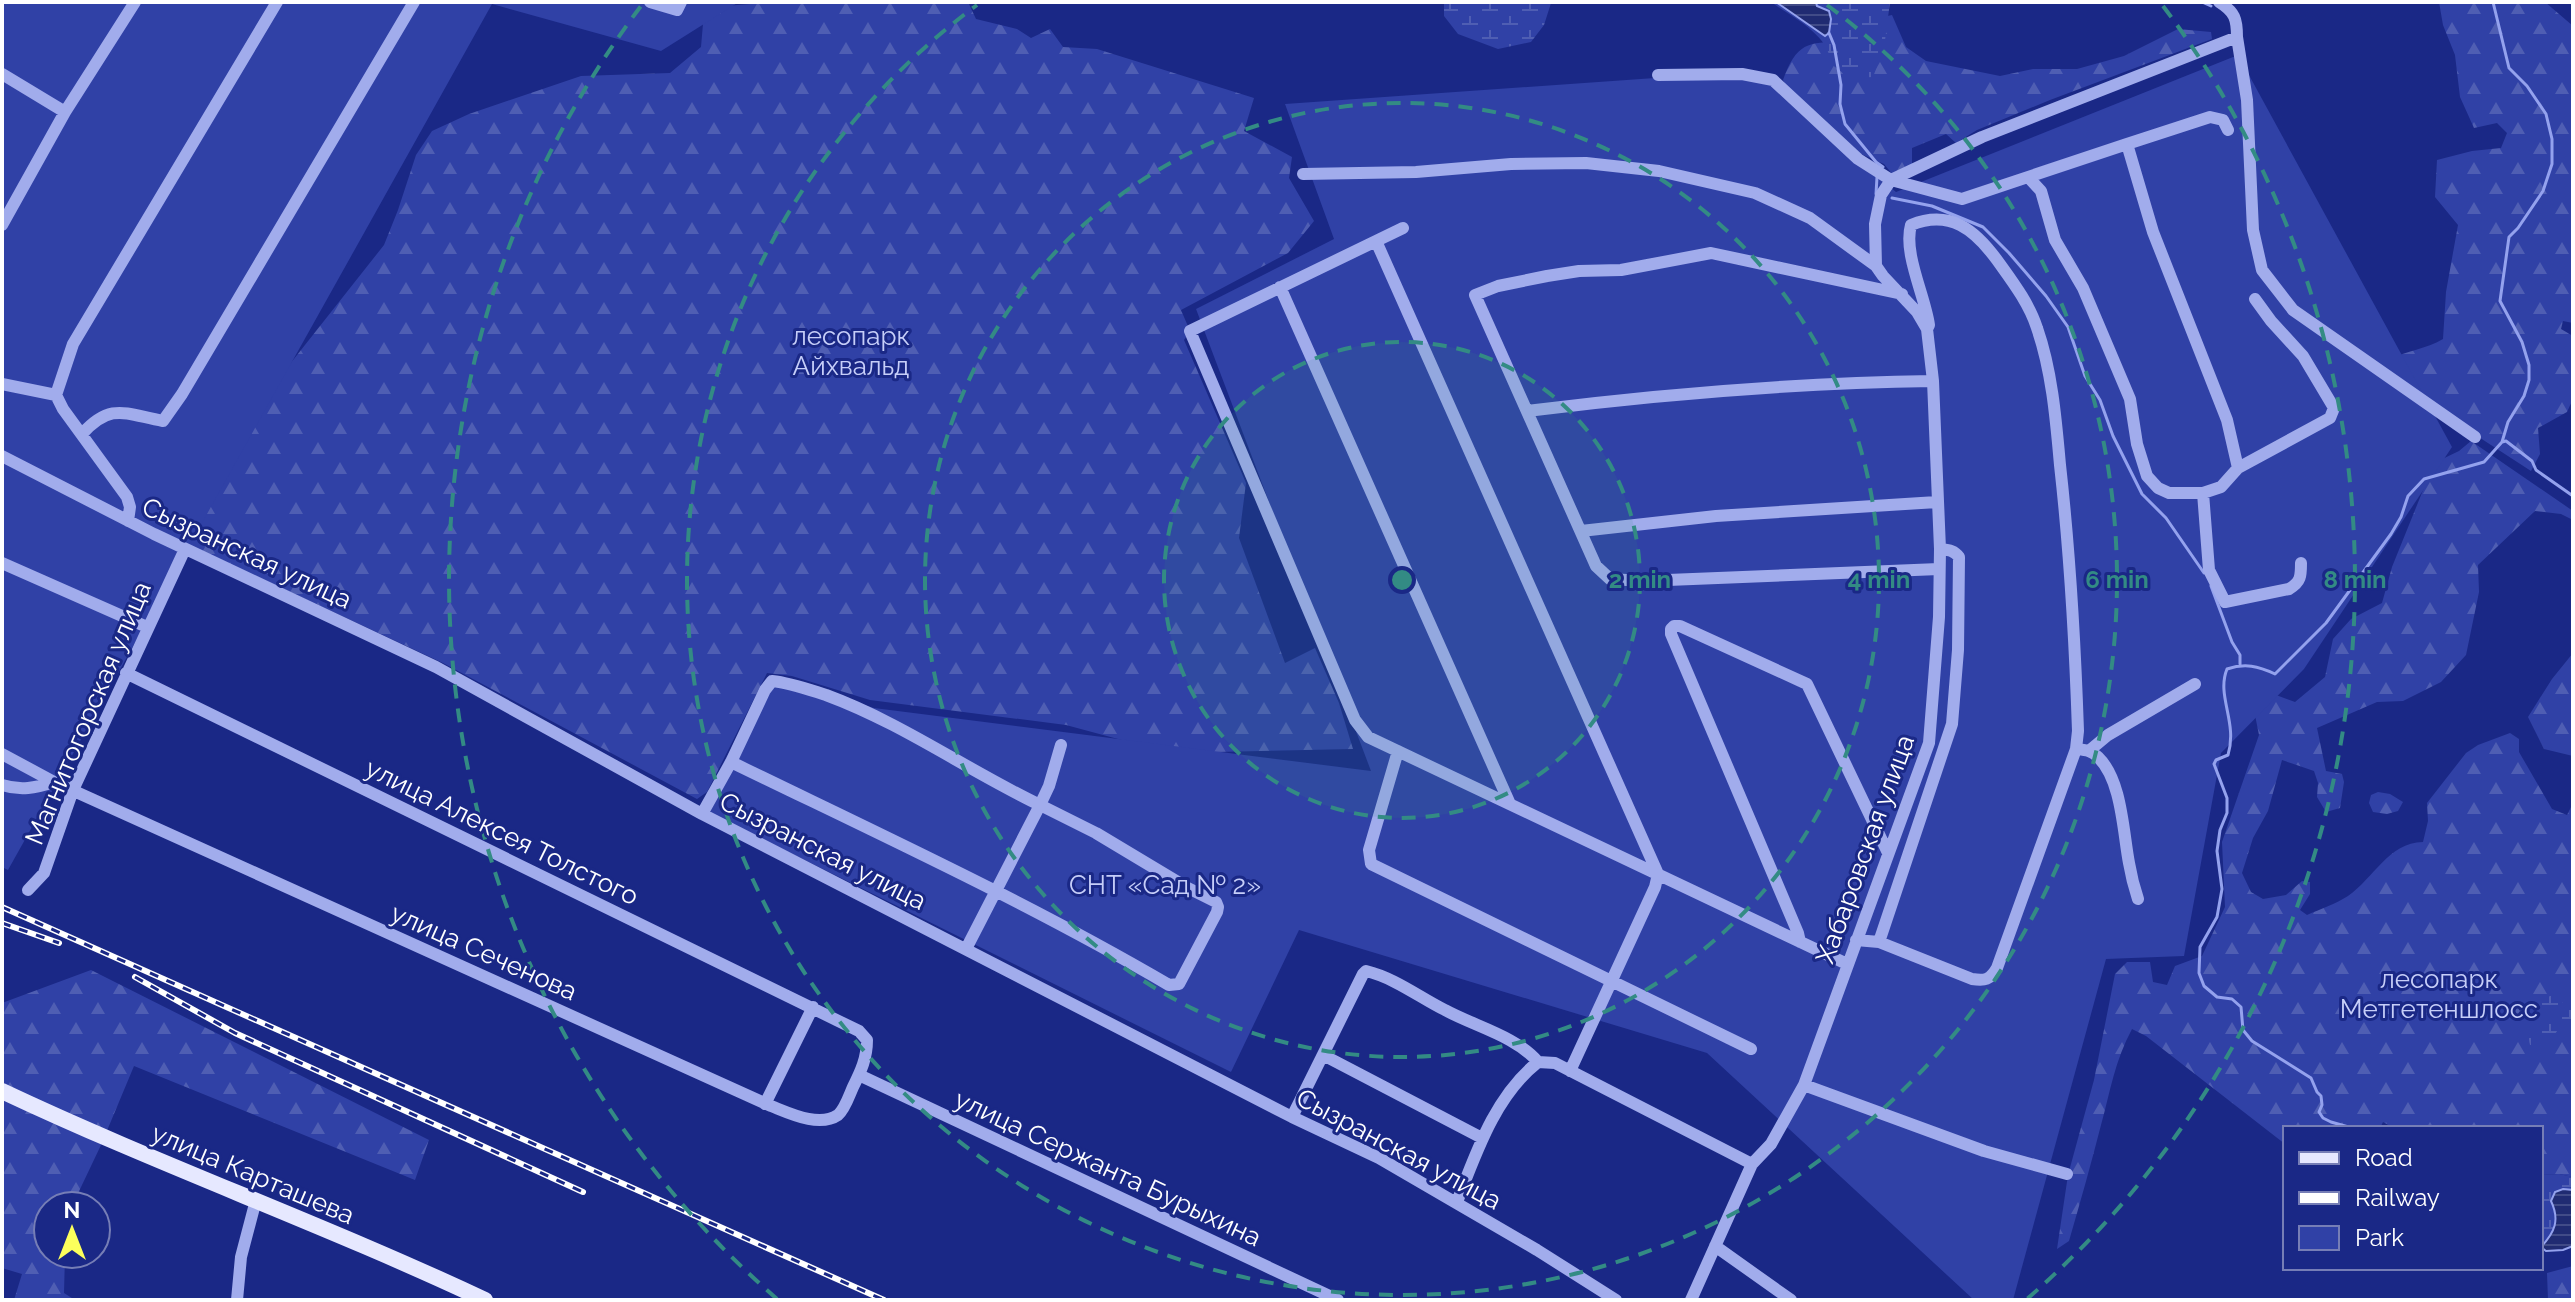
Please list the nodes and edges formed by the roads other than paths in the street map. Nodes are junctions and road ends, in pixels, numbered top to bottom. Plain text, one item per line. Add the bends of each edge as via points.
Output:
1 (135, 2) edge
2 (277, 2) edge
3 (414, 2) edge
4 (650, 2) edge
5 (681, 2) edge
6 (2219, 2) edge
7 (2237, 37) junction
8 (2, 74) edge
9 (1658, 75) dead end
10 (65, 112) junction
11 (2228, 130) dead end
12 (2127, 144) junction
13 (1303, 174) dead end
14 (2029, 178) junction
15 (1891, 180) junction
16 (2, 225) edge
17 (1403, 228) dead end
18 (1376, 241) junction
19 (1876, 266) junction
20 (1280, 287) junction
21 (1902, 294) junction
22 (2255, 299) dead end
23 (1927, 329) junction
24 (1933, 381) junction
25 (2, 384) edge
26 (56, 395) junction
27 (1527, 411) junction
28 (82, 434) junction
29 (2475, 437) dead end
30 (2, 456) edge
31 (2238, 468) junction
32 (2203, 493) junction
33 (1937, 502) junction
34 (128, 521) junction
35 (1581, 531) junction
36 (185, 549) junction
37 (1940, 549) junction
38 (2, 563) edge
39 (2301, 563) dead end
40 (1939, 569) junction
41 (147, 627) junction
42 (126, 673) junction
43 (2195, 684) dead end
44 (1061, 745) dead end
45 (2076, 749) junction
46 (2090, 750) junction
47 (1398, 751) junction
48 (2, 754) edge
49 (731, 762) junction
50 (54, 782) junction
51 (2, 785) edge
52 (73, 790) junction
53 (1510, 804) junction
54 (1040, 805) junction
55 (702, 814) junction
56 (1888, 853) junction
57 (1658, 874) junction
58 (28, 890) dead end
59 (994, 892) junction
60 (2138, 899) dead end
61 (1856, 940) junction
62 (1800, 942) junction
63 (1879, 942) junction
64 (966, 949) junction
65 (1847, 964) junction
66 (1610, 981) junction
67 (813, 1007) junction
68 (859, 1031) joint
69 (1751, 1049) dead end
70 (1323, 1055) junction
71 (1538, 1062) junction
72 (1570, 1071) junction
73 (859, 1075) junction
74 (1804, 1085) junction
75 (2, 1091) edge
76 (765, 1104) junction
77 (1292, 1117) junction
78 (1482, 1138) junction
79 (1752, 1164) junction
80 (2067, 1174) dead end
81 (256, 1200) junction
82 (1457, 1202) junction
83 (1715, 1246) junction
84 (475, 1298) edge
85 (237, 1300) edge
86 (1338, 1300) edge
87 (1616, 1300) edge
88 (1691, 1300) edge
89 (1791, 1300) edge

1 - 10 street
2 - 26 street via 73,344
3 - 28 street via 163,421 116,411 96,419
4 - 5 street via 677,10
6 - 7 street via 2233,11
7 - 15 street via 1982,137
7 - 29 street via 2247,100 2253,230 2262,270 2293,310
8 - 10 street
9 - 15 street via 1742,74 1773,80 1858,159
10 - 16 street
11 - 12 street via 2223,120 2210,117
12 - 14 street
12 - 31 street via 2153,232 2227,420
13 - 19 street via 1586,163 1659,171 1755,193 1810,218
14 - 15 street via 1962,199
14 - 32 street via 2041,191 2055,240 2083,288 2130,399 2147,476 2169,493
15 - 19 street via 1881,195 1875,224
17 - 18 street
18 - 20 street
18 - 57 street
19 - 21 street
20 - 47 street via 1190,331 1355,720 1368,737
20 - 53 street
21 - 23 street
21 - 27 street via 1711,253 1498,286 1475,295
22 - 31 street via 2303,356 2334,413
23 - 24 street, Хабаровская улица
23 - 45 street, Хабаровская улица via 1909,232 1911,225 1924,220 1947,220 1970,229 1987,246 2037,327 2054,399 2063,490
24 - 27 street via 1727,390
24 - 33 street, Хабаровская улица
25 - 26 street
26 - 28 street
27 - 35 street
28 - 34 street via 127,497
30 - 34 street, Сызранская улица
31 - 32 street via 2221,487
32 - 39 street via 2209,570 2225,602 2289,589 2298,584
33 - 35 street
33 - 37 street, Хабаровская улица
34 - 36 street, Сызранская улица
35 - 40 street via 1596,566 1610,579
36 - 41 street, Магнитогорская улица
36 - 55 street, Сызранская улица via 436,667
37 - 40 street, Хабаровская улица
37 - 63 street via 1959,557 1952,724
38 - 41 street
40 - 56 street, Хабаровская улица via 1929,743
41 - 42 street, Магнитогорская улица
42 - 52 street, Магнитогорская улица
42 - 67 street, улица Алексея Толстого
43 - 46 street
44 - 54 street
45 - 46 street
45 - 63 street via 1992,977 1972,979
46 - 60 street via 2114,784
47 - 53 street
47 - 66 street via 1369,850 1371,864
48 - 50 street, улица Сеченова
49 - 54 street via 765,690 772,681 791,683 918,737
49 - 55 street
49 - 59 street
50 - 51 street via 30,789
50 - 52 street, улица Сеченова
52 - 58 street, Магнитогорская улица via 44,873
52 - 76 street, улица Сеченова
53 - 57 street
54 - 59 street
54 - 59 street via 1216,902 1217,912 1182,980 1169,985
55 - 64 street, Сызранская улица
56 - 61 street, Хабаровская улица
56 - 62 street via 1807,684 1674,626 1671,634
57 - 62 street
57 - 66 street
59 - 64 street
61 - 63 street
61 - 65 street, Хабаровская улица
62 - 65 street
64 - 77 street, Сызранская улица
65 - 74 street, Хабаровская улица
66 - 69 street
66 - 72 street
67 - 68 street, улица Алексея Толстого
67 - 76 street
68 - 73 street, улица Сеченова via 867,1040 867,1057
70 - 71 street via 1366,971 1489,1030
70 - 77 street
70 - 78 street
71 - 72 street
71 - 78 street via 1520,1076
72 - 79 street
73 - 76 street, улица Сеченова via 838,1115 824,1120
73 - 86 street, улица Сержанта Бурыхина
74 - 79 street, Хабаровская улица via 1771,1144
74 - 80 street via 1984,1151
75 - 81 main road, улица Карташева
77 - 82 street, Сызранская улица
78 - 82 street
79 - 83 street, Хабаровская улица
81 - 84 main road, улица Карташева
81 - 85 street via 241,1257
82 - 87 street, Сызранская улица
83 - 88 street, Хабаровская улица
83 - 89 street

